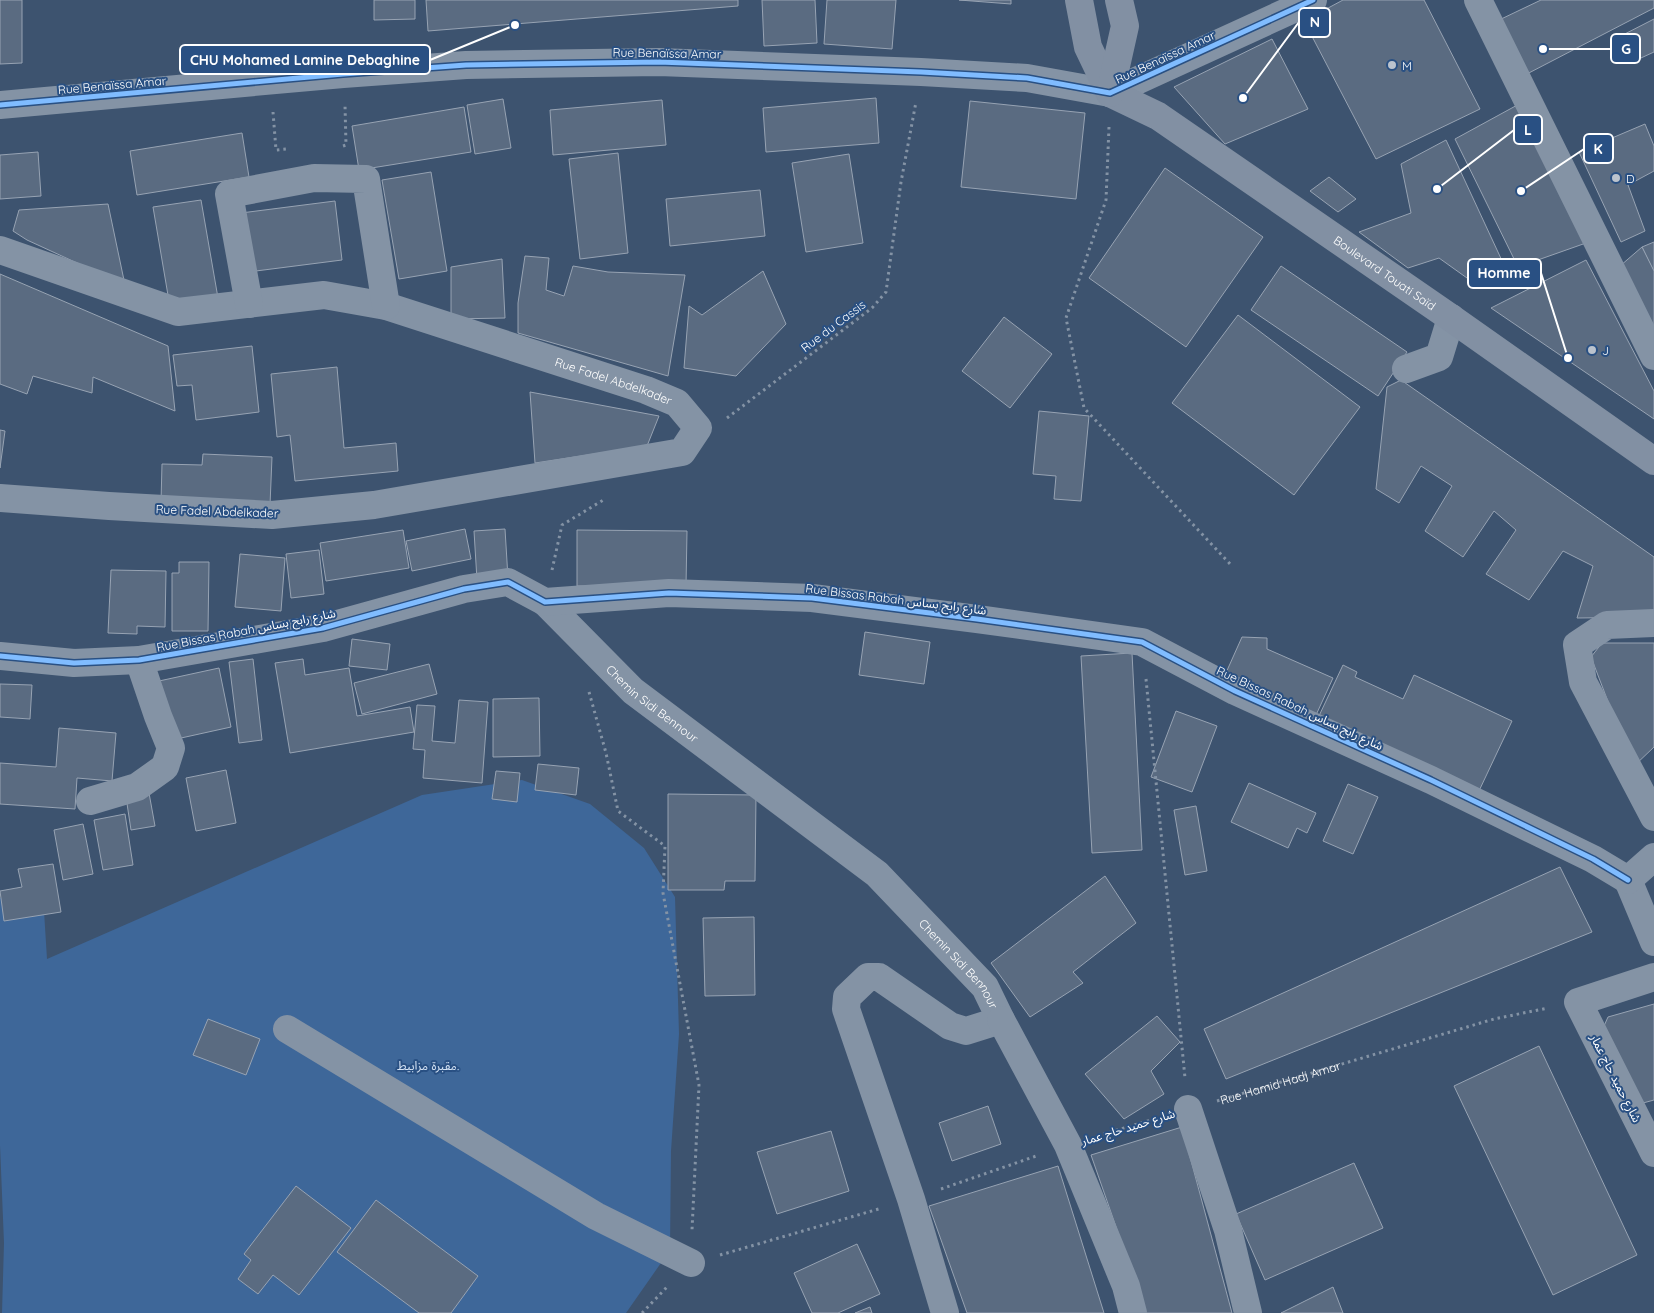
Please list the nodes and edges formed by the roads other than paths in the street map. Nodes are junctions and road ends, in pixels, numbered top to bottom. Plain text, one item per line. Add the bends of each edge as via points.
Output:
1 (1079, 0) edge
2 (1120, 0) edge
3 (1313, 0) edge
4 (1478, 0) edge
5 (1110, 93) junction
6 (0, 105) edge
7 (0, 250) edge
8 (249, 304) junction
9 (386, 306) junction
10 (1451, 318) junction
11 (1654, 356) edge
12 (1406, 369) dead end
13 (1654, 461) edge
14 (0, 498) edge
15 (545, 602) junction
16 (1654, 623) edge
17 (0, 656) edge
18 (139, 660) junction
19 (90, 801) dead end
20 (1654, 817) edge
21 (1654, 857) edge
22 (1628, 880) junction
23 (1654, 942) edge
24 (1654, 977) edge
25 (1001, 1020) junction
26 (287, 1029) dead end
27 (1188, 1109) road end
28 (1654, 1154) edge
29 (691, 1263) road end
30 (945, 1313) edge
31 (1133, 1313) edge
32 (1248, 1313) edge

1 - 5 main road via 1088,47
2 - 5 main road via 1124,26
3 - 5 street, Rue Benaïssa Amar
4 - 11 street
5 - 6 street, Rue Benaïssa Amar via 1027,78 659,62 466,65
5 - 10 main road, Boulevard Touati Saïd via 1158,116
7 - 8 street, Rue Fadel Abdelkader via 178,312
8 - 9 street, Rue Fadel Abdelkader via 324,295
8 - 9 street via 229,194 314,178 366,179
9 - 14 street, Rue Fadel Abdelkader via 646,390 677,403 698,428 682,452 374,505 272,515
10 - 12 street via 1439,357
10 - 13 main road, Boulevard Touati Saïd
15 - 18 street, Rue Bissas Rabah شارع رابح بساس via 508,582 464,589 323,628
15 - 22 street, Rue Bissas Rabah شارع رابح بساس via 669,593 812,598 1142,642 1235,691 1593,858
15 - 25 street, Chemin Sidi Bennour via 633,690 877,874 984,987
16 - 20 street via 1607,625 1577,645 1583,682
17 - 18 street, Rue Bissas Rabah شارع رابح بساس via 74,663
18 - 19 street via 171,748 165,767 137,787
21 - 22 street
22 - 23 street
24 - 28 street, شارع حميد حاج عمار via 1578,1002
25 - 30 street, Chemin Sidi Bennour via 966,1031 950,1026 879,977 868,978 847,997 846,1008 911,1199
25 - 31 street via 1068,1145 1126,1286
26 - 29 street via 596,1216
27 - 32 street via 1228,1230

